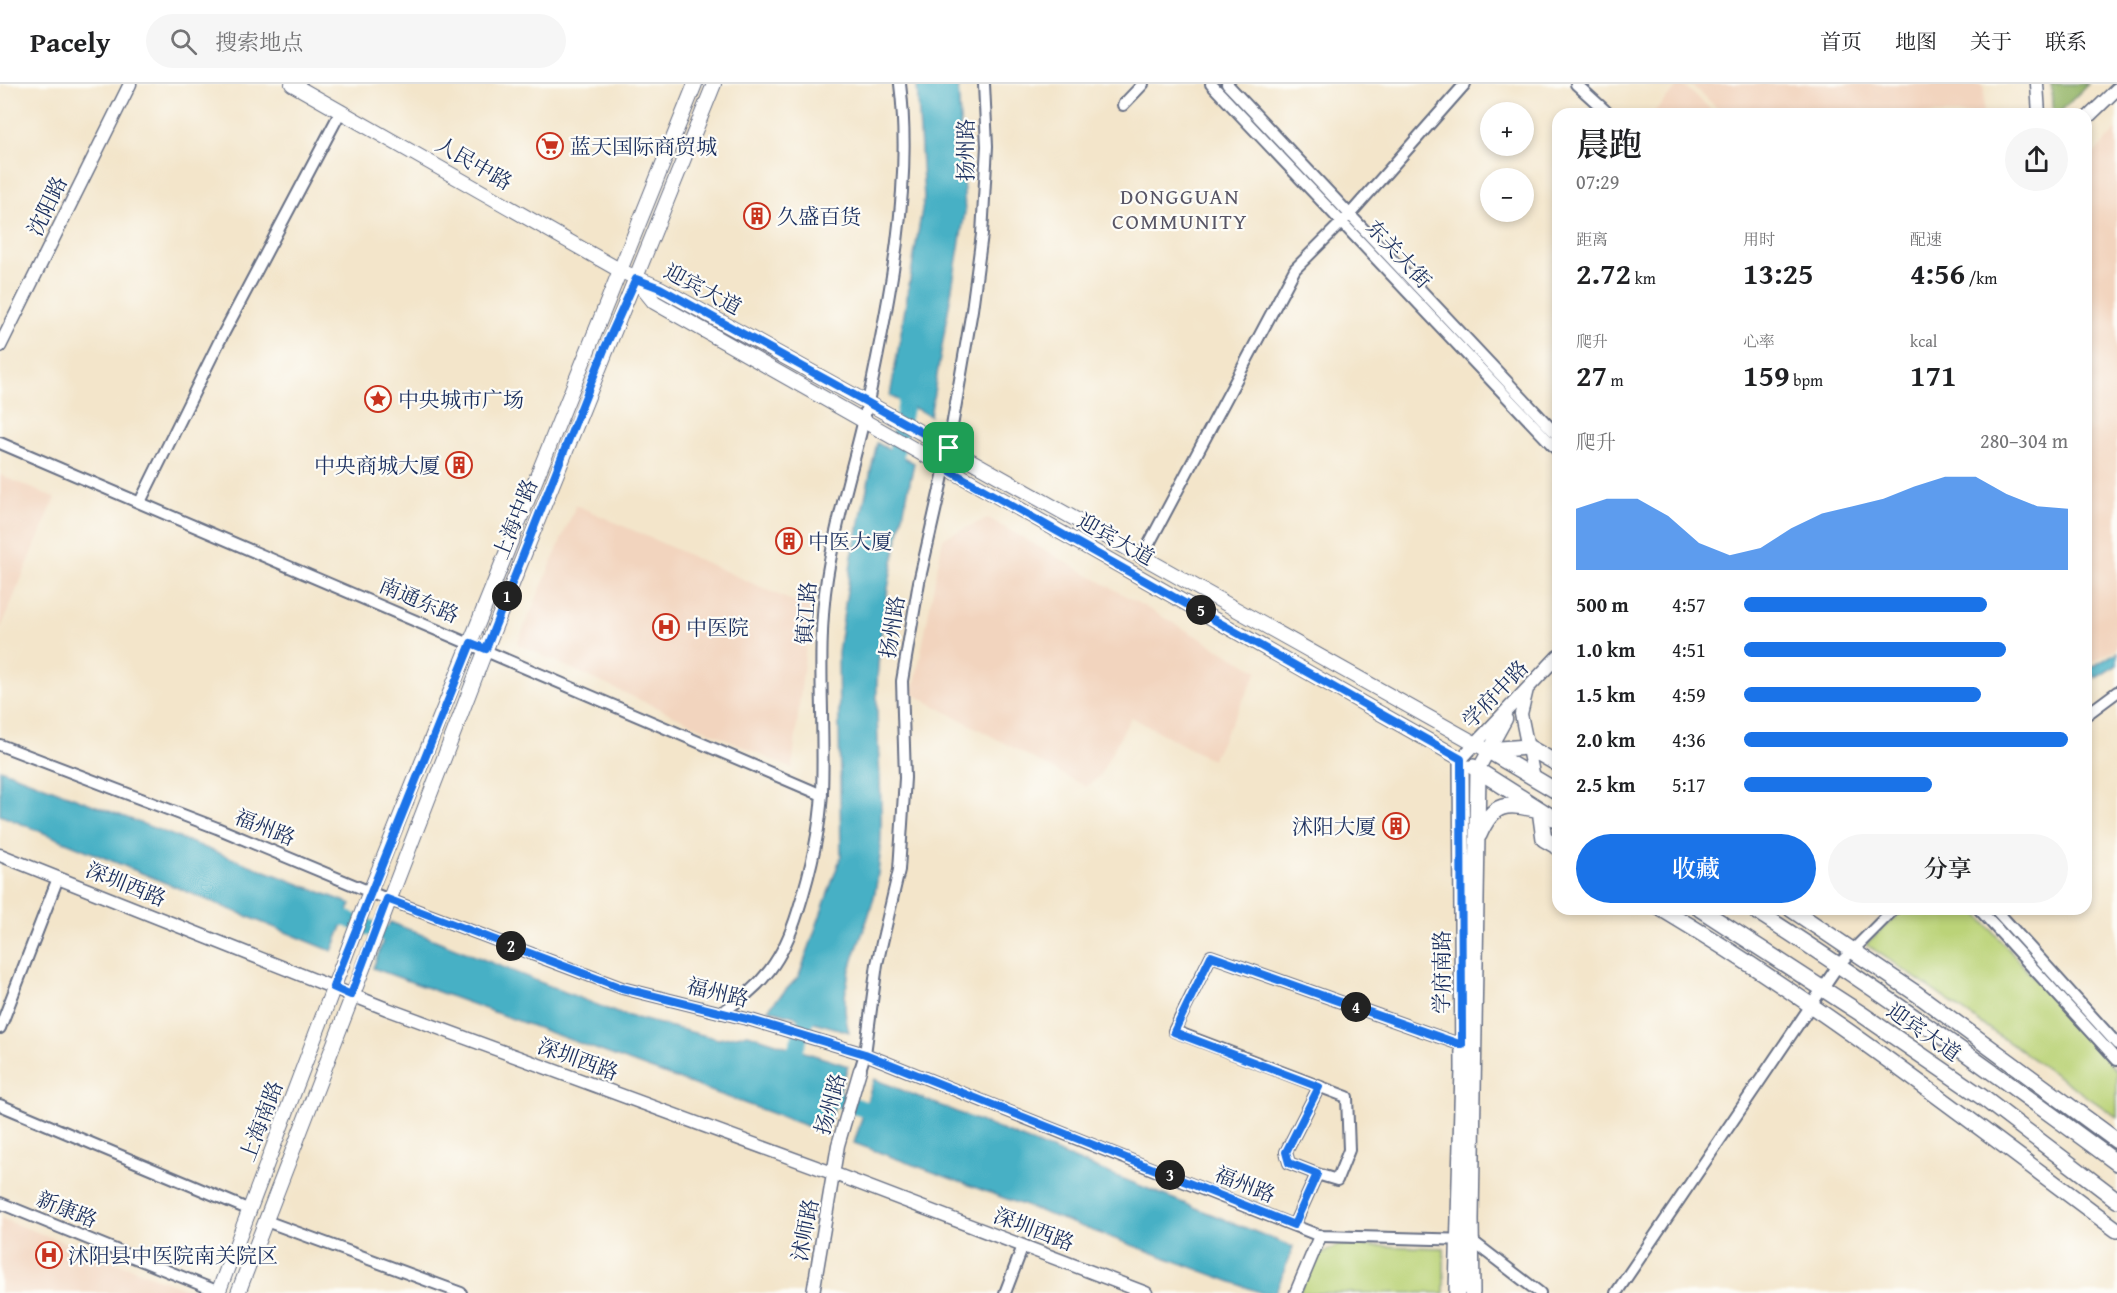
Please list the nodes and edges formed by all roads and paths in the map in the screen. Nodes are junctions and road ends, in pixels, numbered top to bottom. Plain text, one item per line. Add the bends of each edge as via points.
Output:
1 (130, 84) edge
2 (292, 84) edge
3 (695, 84) edge
4 (714, 84) edge
5 (900, 84) edge
6 (984, 84) edge
7 (1143, 84) edge
8 (1211, 84) edge
9 (1227, 84) edge
10 (1466, 84) edge
11 (1576, 84) edge
12 (2037, 84) edge
13 (2117, 89) edge
14 (1123, 105) dead end
15 (1602, 108) edge
16 (2039, 108) edge
17 (341, 111) junction
18 (2092, 114) edge
19 (1351, 213) junction
20 (1342, 222) junction
21 (621, 271) junction
22 (636, 279) junction
23 (0, 346) edge
24 (874, 406) junction
25 (869, 424) junction
26 (1552, 430) edge
27 (0, 443) edge
28 (1552, 445) edge
29 (949, 448) junction
30 (945, 468) junction
31 (140, 502) junction
32 (1142, 558) junction
33 (471, 643) junction
34 (486, 649) junction
35 (1552, 662) edge
36 (1527, 688) junction
37 (2117, 692) edge
38 (2092, 711) edge
39 (0, 745) edge
40 (1481, 747) junction
41 (1528, 747) junction
42 (1461, 759) junction
43 (1552, 761) edge
44 (1478, 770) junction
45 (1534, 778) junction
46 (1552, 788) edge
47 (822, 795) junction
48 (1540, 810) junction
49 (1552, 817) edge
50 (1476, 844) junction
51 (1552, 844) edge
52 (0, 855) edge
53 (58, 878) junction
54 (368, 896) junction
55 (386, 903) junction
56 (1671, 915) edge
57 (1709, 915) edge
58 (1762, 915) edge
59 (1800, 915) edge
60 (1888, 915) edge
61 (1984, 915) edge
62 (2000, 915) edge
63 (1853, 950) junction
64 (342, 964) joint
65 (1839, 964) junction
66 (360, 971) joint
67 (333, 987) junction
68 (1821, 988) junction
69 (351, 995) junction
70 (1809, 1006) junction
71 (721, 1013) junction
72 (0, 1028) edge
73 (2117, 1044) edge
74 (1462, 1045) junction
75 (865, 1054) junction
76 (2117, 1060) edge
77 (860, 1070) joint
78 (1319, 1087) junction
79 (0, 1105) edge
80 (2117, 1142) edge
81 (2117, 1163) edge
82 (835, 1174) junction
83 (1317, 1174) junction
84 (2117, 1200) edge
85 (0, 1203) edge
86 (250, 1210) junction
87 (266, 1221) junction
88 (1294, 1225) junction
89 (2117, 1230) edge
90 (1320, 1236) junction
91 (1465, 1240) junction
92 (1023, 1246) junction
93 (219, 1293) edge
94 (238, 1293) edge
95 (461, 1293) edge
96 (813, 1293) edge
97 (1005, 1293) edge
98 (1146, 1293) edge
99 (1296, 1293) edge
100 (1457, 1293) edge
101 (1472, 1293) edge
102 (1540, 1293) edge
103 (1616, 1293) edge

1 - 23 street, 沈阳路
2 - 17 main road, 人民中路
3 - 21 main road, 上海中路
4 - 22 main road, 上海中路
5 - 24 street, 镇江路 via 904,118 902,202
6 - 29 street, 扬州路 via 987,146 982,234
7 - 14 street
8 - 20 street, 东关大街
9 - 19 street, 东关大街
10 - 19 street
11 - 15 street
12 - 16 street
13 - 18 street
17 - 21 main road, 人民中路
17 - 31 street
19 - 20 street
19 - 26 street, 东关大街
20 - 28 street, 东关大街
20 - 32 street via 1292,274
21 - 22 main road, 人民中路
21 - 33 main road, 上海中路
22 - 24 main road, 迎宾大道 via 660,288
22 - 25 main road, 迎宾大道 via 654,302
22 - 34 main road, 上海中路
24 - 25 street, 镇江路
24 - 29 main road, 迎宾大道
25 - 30 main road, 迎宾大道
25 - 47 street, 镇江路 via 827,577 821,627
27 - 31 street, 南通东路
29 - 30 street, 扬州路
29 - 32 main road, 迎宾大道
30 - 42 main road, 迎宾大道
30 - 75 street, 扬州路 via 919,582 903,681 905,778 899,870 877,964
31 - 33 street, 南通东路
32 - 40 main road, 迎宾大道
33 - 34 street, 南通东路
33 - 54 main road, 上海中路
34 - 47 street, 南通东路
34 - 55 main road, 上海中路
35 - 36 street, 学府中路
36 - 40 street, 学府中路
36 - 41 street via 1521,714
37 - 38 street
39 - 54 street, 福州路 via 217,828
40 - 41 main road
40 - 42 street, 学府中路
40 - 44 street
40 - 45 main road, 迎宾大道
41 - 43 main road
41 - 45 street
42 - 44 main road, 迎宾大道
42 - 74 main road, 学府南路
44 - 48 main road, 迎宾大道
44 - 50 main road, 学府南路
45 - 46 main road, 迎宾大道
47 - 71 street, 镇江路 via 814,852 797,914 779,958 750,995
48 - 49 main road, 迎宾大道
48 - 50 main road via 1502,806 1487,817
48 - 51 main road via 1544,839
50 - 91 main road, 学府南路
52 - 53 street, 深圳西路
53 - 67 street, 深圳西路
53 - 72 street
54 - 55 street, 福州路
54 - 64 main road, 上海中路
55 - 66 main road, 上海中路
55 - 71 street, 福州路 via 622,988
56 - 70 main road
57 - 68 main road, 迎宾大道
58 - 65 main road, 迎宾大道
59 - 63 main road
60 - 63 street
61 - 76 street
62 - 73 street
63 - 65 street
63 - 80 main road
64 - 67 main road, 上海南路
65 - 68 street
65 - 81 main road, 迎宾大道
66 - 69 main road, 上海南路
67 - 69 street, 深圳西路
67 - 86 main road, 上海南路
68 - 70 street
68 - 84 main road, 迎宾大道 via 1982,1097
69 - 82 street, 深圳西路
69 - 87 main road, 上海南路
70 - 89 main road
70 - 103 street
71 - 75 street, 福州路
74 - 78 street via 1211,956 1174,1032
74 - 91 main road, 学府南路
75 - 77 street, 扬州路
75 - 88 street, 福州路
77 - 82 street, 扬州路 via 838,1145
78 - 83 street via 1286,1152 1289,1163
78 - 83 street via 1347,1097 1349,1150 1337,1180
79 - 86 street
82 - 92 street, 深圳西路
82 - 96 street, 沭师路
83 - 88 street
85 - 93 street, 新康路
86 - 93 main road, 上海南路
87 - 94 main road, 上海南路
87 - 95 street
88 - 90 street, 福州路
90 - 91 street, 福州路
90 - 99 street
91 - 100 main road, 学府南路
91 - 101 main road, 学府南路
91 - 102 street
92 - 97 street
92 - 98 street, 深圳西路

